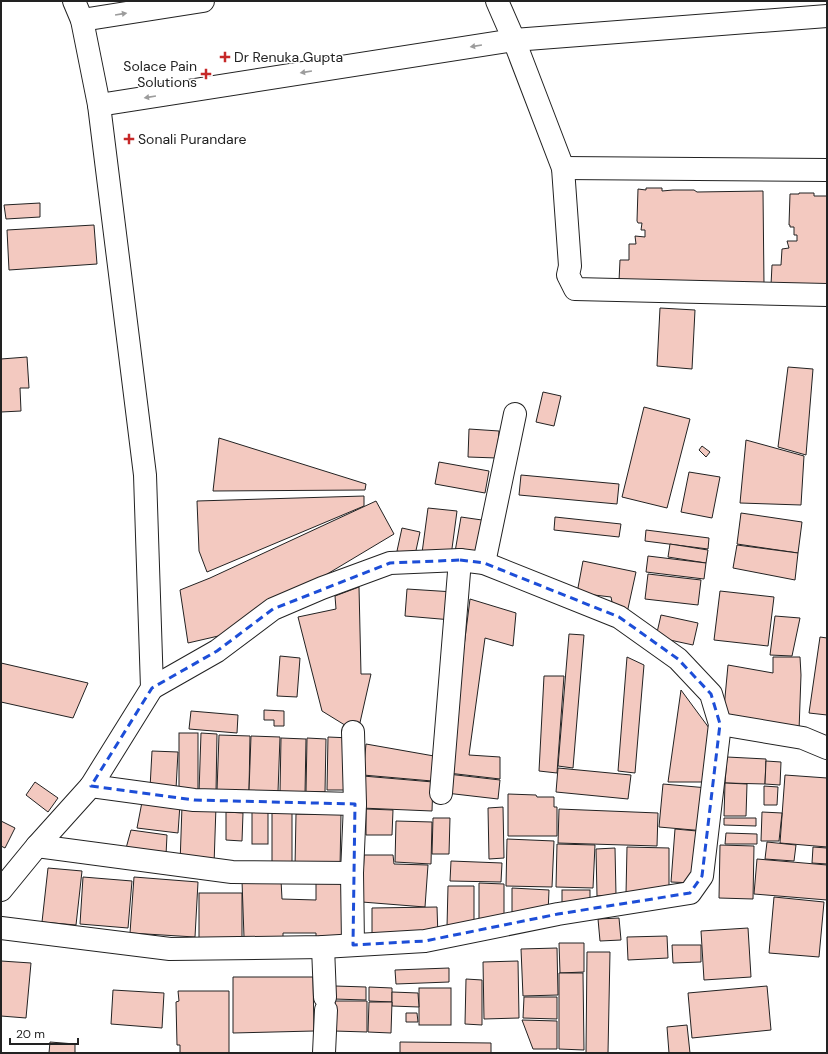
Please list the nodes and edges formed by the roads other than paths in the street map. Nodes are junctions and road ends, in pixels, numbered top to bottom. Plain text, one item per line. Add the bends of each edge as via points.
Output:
1 (203, 1) edge
2 (497, 1) edge
3 (78, 10) edge
4 (827, 16) edge
5 (514, 40) junction
6 (99, 105) junction
7 (563, 168) junction
8 (827, 170) edge
9 (827, 295) edge
10 (515, 414) dead end
11 (460, 560) junction
12 (484, 563) junction
13 (152, 688) junction
14 (720, 724) junction
15 (353, 732) dead end
16 (827, 748) edge
17 (91, 786) junction
18 (441, 793) dead end
19 (355, 804) junction
20 (37, 846) junction
21 (352, 873) junction
22 (1, 890) edge
23 (1, 928) edge
24 (353, 945) junction
25 (323, 947) junction
26 (324, 1053) edge

3 -> 1 street
2 - 5 street
3 - 6 street
4 - 5 street
5 -> 6 street
5 - 7 street
6 - 13 street via 145,475
7 - 8 street
7 - 9 street via 570,266 568,275 575,289
10 - 12 street
11 - 12 street
11 - 13 street via 390,563 315,591 273,609 217,651
11 - 18 street
12 - 14 street via 619,617 678,658 711,694
13 - 17 street
14 - 16 street via 803,738
14 - 24 street via 702,876 690,893 558,914 425,941
15 - 19 street
17 - 19 street via 194,800
17 - 20 street
19 - 21 street
20 - 21 street via 232,872
20 - 22 street
21 - 24 street
23 - 25 street via 170,949
24 - 25 street
25 - 26 street

